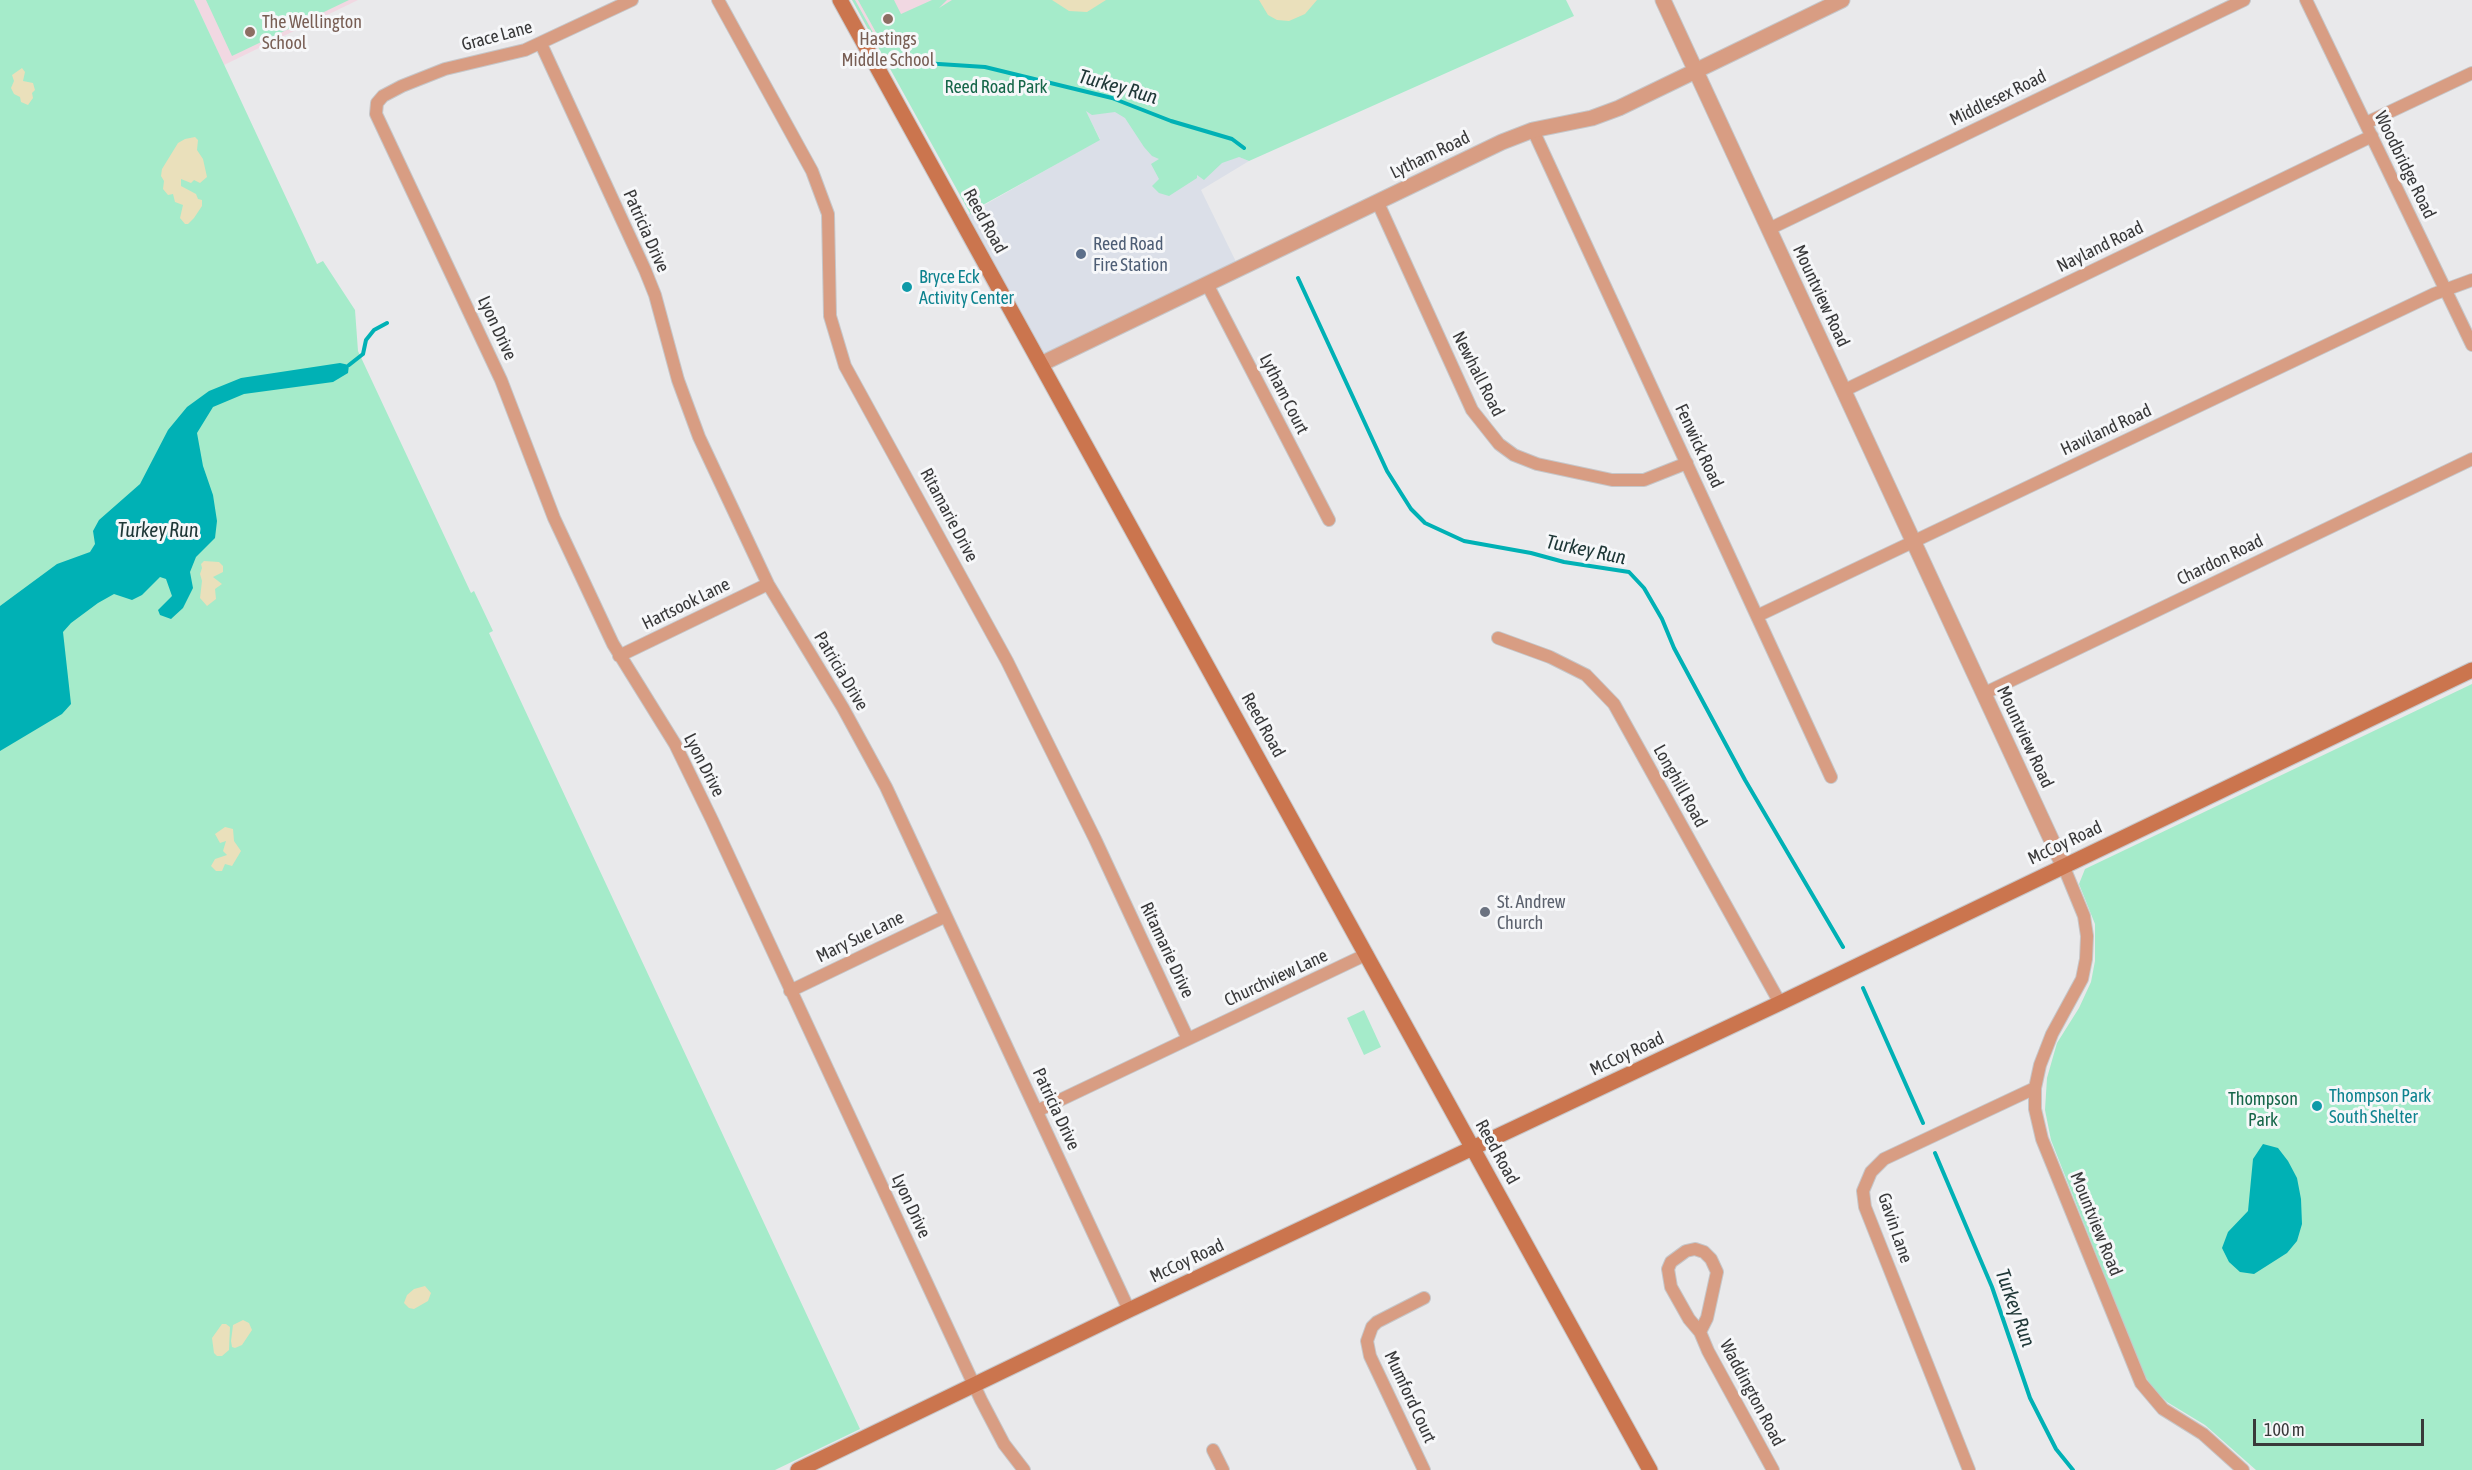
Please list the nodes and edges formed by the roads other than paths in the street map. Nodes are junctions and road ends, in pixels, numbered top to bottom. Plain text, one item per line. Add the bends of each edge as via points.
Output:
1 (632, 0) edge
2 (718, 0) edge
3 (840, 0) edge
4 (1663, 0) edge
5 (1842, 0) edge
6 (2244, 0) edge
7 (2306, 0) edge
8 (541, 44) junction
9 (1695, 71) junction
10 (2472, 73) edge
11 (402, 86) joint
12 (2366, 123) junction
13 (1533, 130) junction
14 (2372, 136) junction
15 (1378, 203) junction
16 (1769, 229) junction
17 (2472, 280) edge
18 (1207, 284) junction
19 (2446, 290) junction
20 (2472, 345) edge
21 (1041, 364) junction
22 (1843, 391) junction
23 (2472, 459) edge
24 (1687, 463) junction
25 (1329, 520) dead end
26 (1913, 542) junction
27 (768, 584) junction
28 (1757, 616) junction
29 (1498, 638) dead end
30 (619, 656) junction
31 (2472, 670) edge
32 (1983, 694) junction
33 (1831, 777) dead end
34 (2063, 865) junction
35 (946, 916) junction
36 (1368, 954) junction
37 (790, 991) junction
38 (1780, 1004) junction
39 (1188, 1039) junction
40 (2035, 1088) junction
41 (1037, 1112) junction
42 (1472, 1148) junction
43 (1424, 1298) dead end
44 (1129, 1310) junction
45 (1700, 1332) junction
46 (974, 1384) junction
47 (1213, 1450) dead end
48 (798, 1470) edge
49 (1024, 1470) edge
50 (1223, 1470) edge
51 (1424, 1470) edge
52 (1650, 1470) edge
53 (1773, 1470) edge
54 (1969, 1470) edge
55 (2243, 1470) edge

1 - 8 street, Grace Lane
2 - 39 street, Ritamarie Drive via 812,171 828,214 830,316 845,366 1007,661
3 - 21 main road, Reed Road
4 - 9 street, Mountview Road
5 - 9 street, Lytham Road
6 - 16 street, Middlesex Road
7 - 12 street, Woodbridge Road
8 - 11 street, Grace Lane via 445,69
8 - 27 street, Patricia Drive via 645,270 688,410
9 - 13 street, Lytham Road via 1592,118
9 - 16 street, Mountview Road
10 - 12 street
11 - 30 street, Lyon Drive via 383,96 377,103 376,114 501,380 554,518
12 - 14 street, Woodbridge Road
13 - 15 street, Lytham Road
13 - 24 street, Fenwick Road
14 - 19 street, Woodbridge Road
14 - 22 street, Nayland Road
15 - 18 street, Lytham Road
15 - 24 street, Newhall Road via 1472,410 1499,444 1537,464 1612,480 1644,480
16 - 22 street, Mountview Road
17 - 19 street, Haviland Road
18 - 21 street, Lytham Road
18 - 25 street, Lytham Court
19 - 20 street, Woodbridge Road
19 - 26 street, Haviland Road
21 - 36 main road, Reed Road
22 - 26 street, Mountview Road
23 - 32 street, Chardon Road
24 - 28 street, Fenwick Road
26 - 28 street, Haviland Road
26 - 32 street, Mountview Road
27 - 30 street, Hartsook Lane
27 - 35 street, Patricia Drive via 861,740
28 - 33 street, Fenwick Road
29 - 38 street, Longhill Road via 1586,675 1614,704
30 - 37 street, Lyon Drive via 675,744
31 - 34 main road, McCoy Road
32 - 34 street, Mountview Road
34 - 38 main road, McCoy Road
34 - 40 street, Mountview Road via 2084,916 2086,959 2082,979 2047,1045
35 - 37 street, Mary Sue Lane
35 - 41 street, Patricia Drive
36 - 39 street, Churchview Lane
36 - 42 main road, Reed Road
37 - 46 street, Lyon Drive
38 - 42 main road, McCoy Road
39 - 41 street, Churchview Lane
40 - 54 street, Gavin Lane via 1884,1159 1871,1172 1863,1191 1865,1207
40 - 55 street, Mountview Road via 2036,1109 2050,1162 2141,1383 2163,1409 2203,1434
41 - 44 street, Patricia Drive
42 - 44 main road, McCoy Road
42 - 52 main road, Reed Road
43 - 51 street, Mumford Court via 1377,1322 1366,1341
44 - 46 main road, McCoy Road
45 - 45 street, Waddington Road via 1717,1272 1711,1258 1695,1249 1677,1256 1668,1269 1668,1278
45 - 53 street, Waddington Road
46 - 48 main road, McCoy Road
46 - 49 street, Lyon Drive via 1004,1444
47 - 50 street

